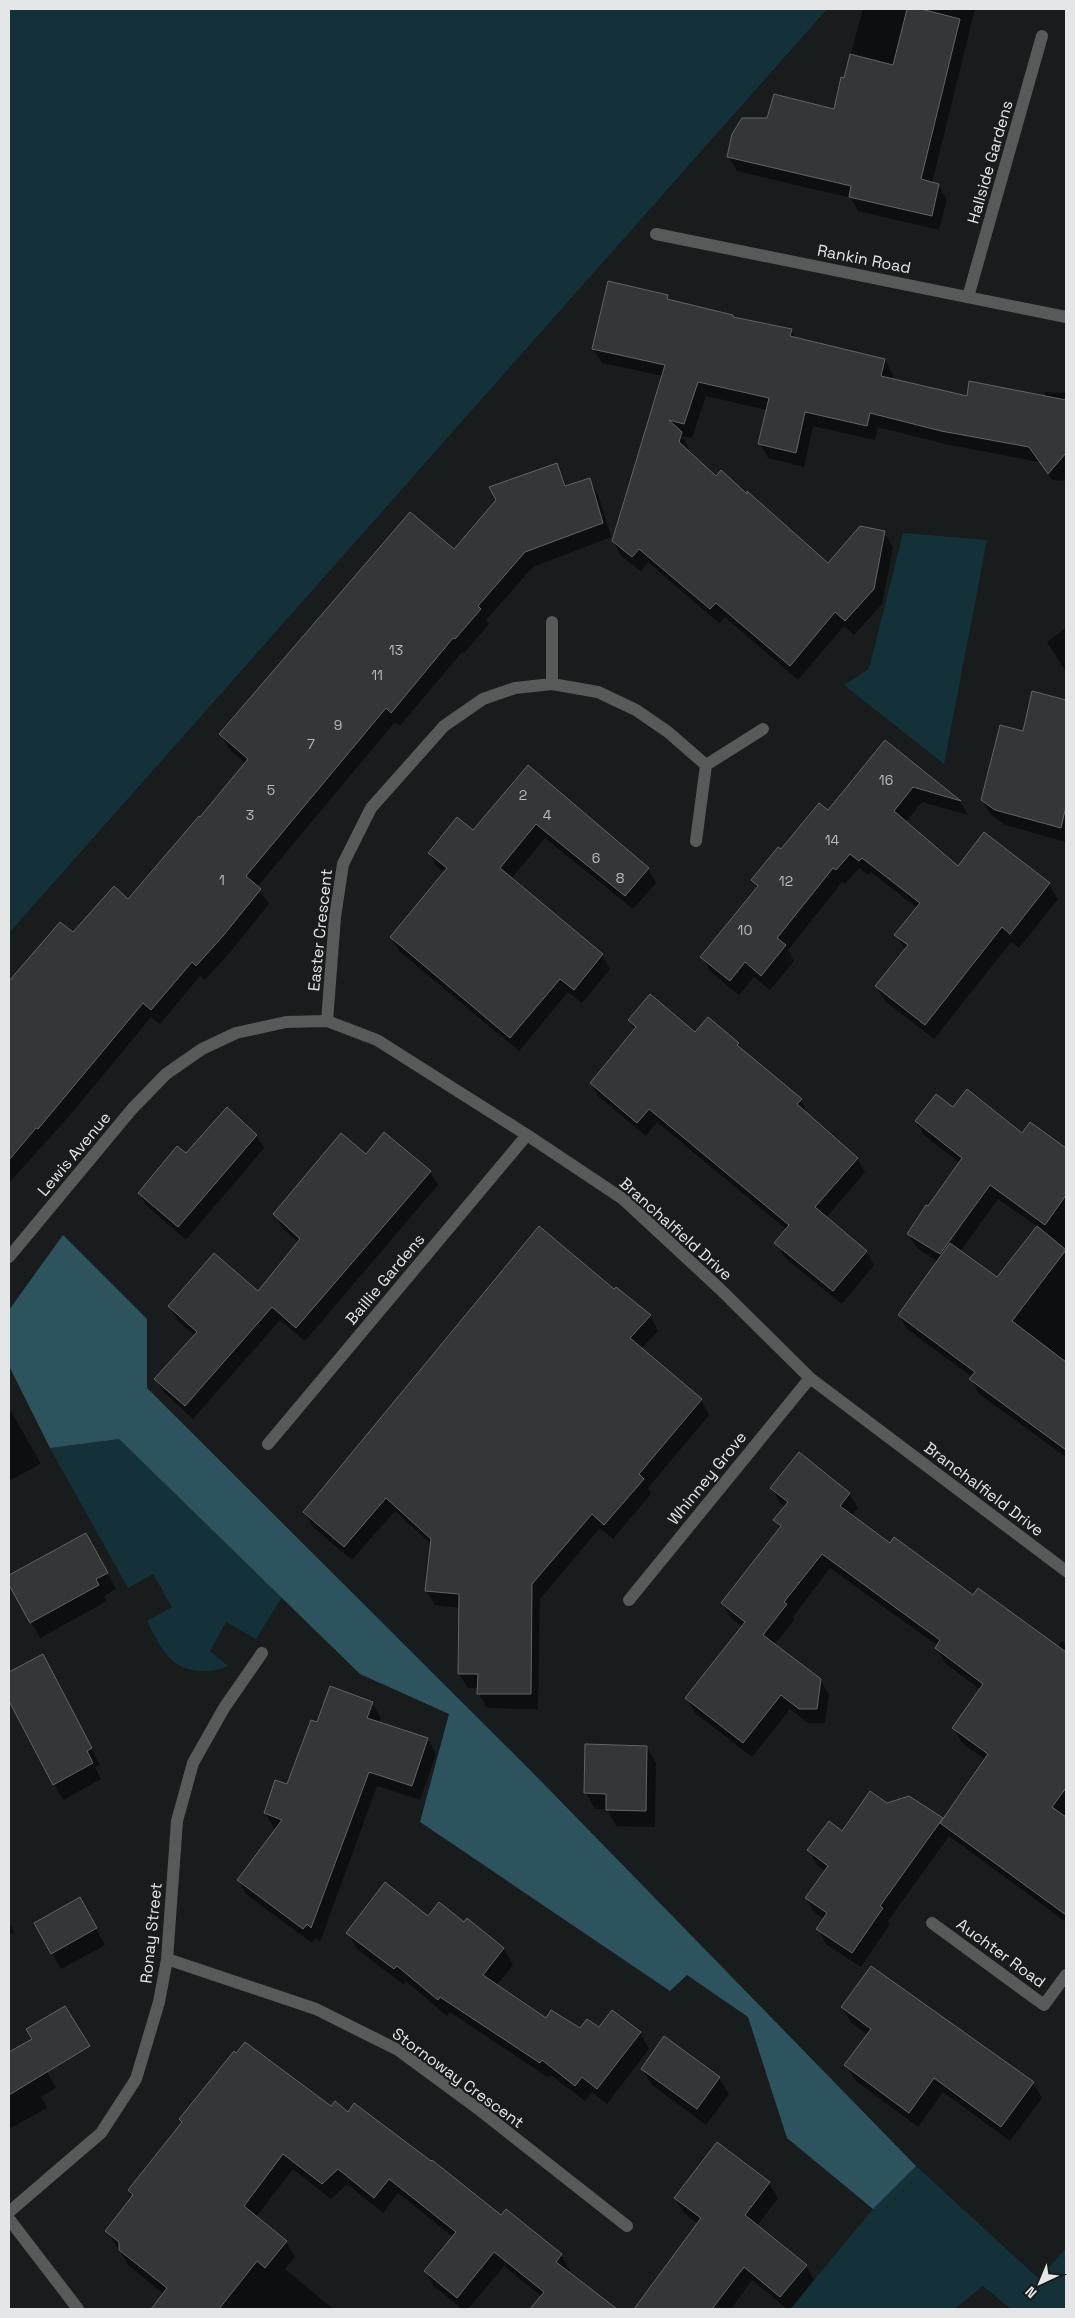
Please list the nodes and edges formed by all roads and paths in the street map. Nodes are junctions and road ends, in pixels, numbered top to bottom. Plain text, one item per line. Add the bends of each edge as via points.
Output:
1 (1042, 36) dead end
2 (656, 234) dead end
3 (968, 297) junction
4 (1066, 317) edge
5 (552, 622) dead end
6 (552, 684) junction
7 (763, 729) dead end
8 (706, 765) junction
9 (696, 841) dead end
10 (326, 1021) junction
11 (166, 1074) joint
12 (527, 1135) junction
13 (9, 1257) edge
14 (810, 1378) junction
15 (268, 1444) dead end
16 (1066, 1571) edge
17 (629, 1600) dead end
18 (262, 1653) dead end
19 (932, 1923) dead end
20 (167, 1959) junction
21 (1066, 1975) edge
22 (9, 2212) edge
23 (9, 2219) edge
24 (627, 2226) dead end
25 (78, 2309) edge

1 - 3 street, Hallside Gardens
2 - 3 street, Rankin Road
3 - 4 street, Rankin Road
5 - 6 street
6 - 8 street, Easter Crescent via 598,692 636,710
6 - 10 street, Easter Crescent via 515,688 484,699 444,726 371,808 343,864
7 - 8 street
8 - 9 street
10 - 11 street, Branchalfield Drive via 286,1022 236,1033 202,1049
10 - 12 street, Branchalfield Drive via 377,1040
11 - 13 street, Lewis Avenue via 132,1109
12 - 14 street, Branchalfield Drive via 623,1199
12 - 15 street, Baillie Gardens
14 - 16 street, Branchalfield Drive
14 - 17 street, Whinney Grove
18 - 20 street, Ronay Street via 224,1708 193,1763 177,1821
19 - 21 street, Auchter Road via 1044,2005
20 - 22 street, Ronay Street via 159,2002 136,2080 100,2133
20 - 24 street, Stornoway Crescent via 316,2009 398,2050
23 - 25 street

